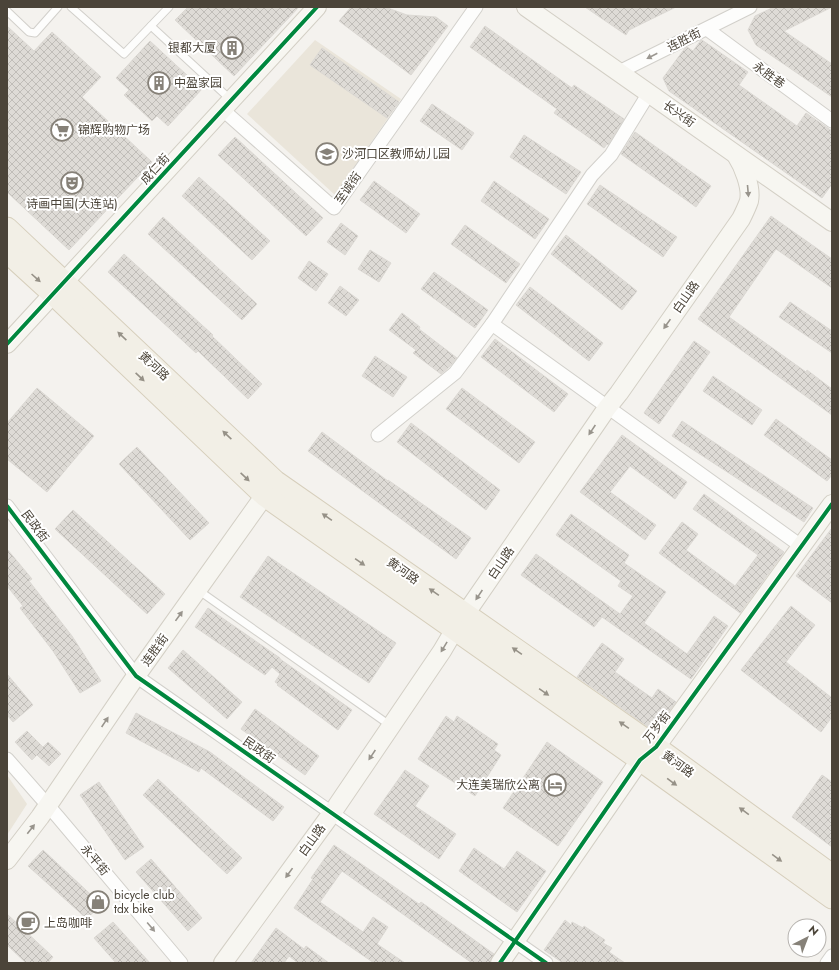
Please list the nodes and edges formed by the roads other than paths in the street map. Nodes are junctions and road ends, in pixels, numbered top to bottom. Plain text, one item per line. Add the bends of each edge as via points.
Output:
1 (58, 7) edge
2 (71, 7) edge
3 (169, 7) edge
4 (317, 7) edge
5 (476, 7) edge
6 (526, 7) edge
7 (750, 7) edge
8 (733, 11) edge
9 (7, 12) edge
10 (151, 26) junction
11 (707, 28) junction
12 (619, 72) junction
13 (649, 93) junction
14 (227, 105) junction
15 (832, 121) edge
16 (736, 154) junction
17 (832, 222) edge
18 (7, 228) edge
19 (7, 252) edge
20 (59, 288) junction
21 (492, 324) junction
22 (7, 344) edge
23 (607, 408) junction
24 (378, 435) dead end
25 (270, 488) junction
26 (832, 504) edge
27 (7, 506) edge
28 (801, 546) junction
29 (198, 590) junction
30 (460, 622) junction
31 (136, 676) junction
32 (392, 726) junction
33 (648, 753) junction
34 (7, 759) edge
35 (48, 806) junction
36 (332, 813) junction
37 (7, 860) edge
38 (832, 875) edge
39 (832, 898) edge
40 (515, 941) junction
41 (832, 956) edge
42 (181, 963) edge
43 (223, 963) edge
44 (500, 963) edge
45 (546, 963) edge
46 (827, 963) edge

1 - 9 lane via 35,33 28,32
2 - 10 lane via 124,54
3 - 10 lane
4 - 14 main road, 成仁街
5 - 14 street, 至诚街 via 334,208
6 - 12 main road, 长兴街
7 - 8 street, 连胜街
8 - 11 street, 连胜街
10 - 14 lane
11 -> 12 street, 连胜街
11 - 15 street, 永胜巷
12 - 13 main road, 长兴街
13 - 16 main road, 长兴街
13 - 21 street via 611,155 592,175
14 - 20 main road, 成仁街
16 - 17 main road, 长兴街
16 -> 23 main road, 白山路 via 744,167 748,184 749,199 741,219
18 - 20 main road, 黄河路
19 -> 20 main road, 黄河路
20 - 22 main road, 成仁街
20 - 25 main road, 黄河路
21 - 23 street
21 - 24 street via 455,374
23 - 28 street
23 -> 30 main road, 白山路
25 - 29 main road, 连胜街
25 - 30 main road, 黄河路
26 - 28 main road, 万岁街
27 - 31 street, 民政街
28 - 33 main road, 万岁街
31 -> 29 main road, 连胜街
29 - 32 lane
30 -> 32 main road, 白山路
30 - 33 main road, 黄河路
35 -> 31 main road, 连胜街
31 - 36 street, 民政街
32 -> 36 main road, 白山路
38 -> 33 main road, 黄河路
33 -> 39 main road, 黄河路
33 - 40 main road, 万岁街
34 - 35 street, 永平街
37 -> 35 main road, 连胜街
35 -> 42 street, 永平街
36 - 40 street, 民政街
36 -> 43 main road, 白山路
40 - 44 main road, 万岁街
40 - 45 street, 民政街
41 - 46 street

